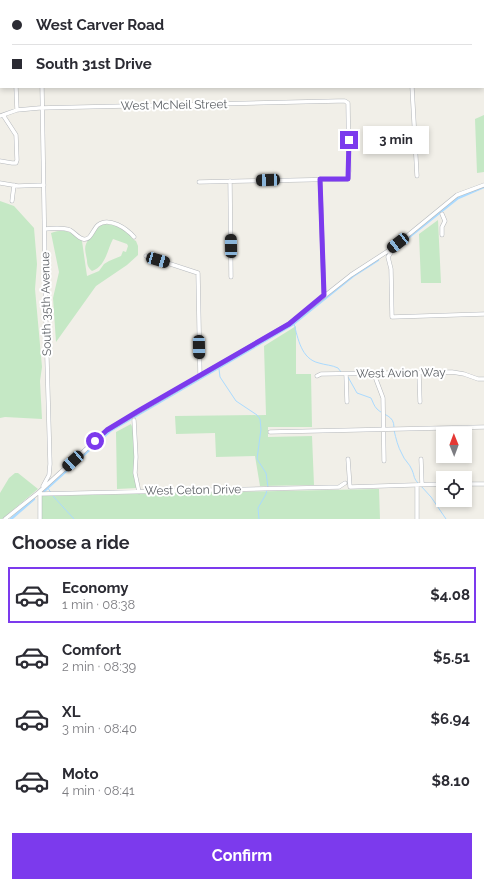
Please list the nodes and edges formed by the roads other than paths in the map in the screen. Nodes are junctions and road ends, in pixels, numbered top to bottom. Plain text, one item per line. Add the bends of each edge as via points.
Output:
1 (16, 88) edge
2 (42, 88) edge
3 (412, 88) edge
4 (43, 108) junction
5 (17, 110) junction
6 (2, 115) edge
7 (0, 161) edge
8 (416, 176) dead end
9 (320, 179) junction
10 (230, 181) junction
11 (199, 182) dead end
12 (0, 183) edge
13 (14, 185) junction
14 (44, 185) junction
15 (484, 185) edge
16 (12, 201) dead end
17 (442, 214) dead end
18 (45, 229) junction
19 (442, 235) dead end
20 (134, 237) dead end
21 (392, 251) dead end
22 (146, 256) dead end
23 (231, 277) dead end
24 (324, 295) junction
25 (484, 314) edge
26 (419, 373) junction
27 (346, 374) junction
28 (374, 374) junction
29 (200, 376) junction
30 (317, 376) dead end
31 (484, 379) edge
32 (347, 402) dead end
33 (420, 402) dead end
34 (134, 420) dead end
35 (484, 428) edge
36 (384, 430) junction
37 (270, 432) dead end
38 (348, 459) dead end
39 (421, 459) dead end
40 (384, 461) dead end
41 (345, 483) dead end
42 (436, 484) edge
43 (472, 484) edge
44 (484, 484) edge
45 (417, 485) junction
46 (422, 485) junction
47 (139, 492) junction
48 (39, 493) junction
49 (5, 519) edge
50 (40, 519) edge
51 (417, 519) edge

1 - 5 street
2 - 4 street, South 35th Avenue
3 - 8 street
4 - 5 street, West McNeil Street
4 - 9 street, West McNeil Street via 345,101 348,103 348,179
4 - 14 street, South 35th Avenue
5 - 6 street, West McNeil Street
6 - 7 street via 16,135 17,160 16,163
9 - 10 street
9 - 24 street
10 - 11 street
10 - 23 street
12 - 13 street
13 - 14 street
13 - 16 street
14 - 18 street, South 35th Avenue
15 - 24 street via 456,195 391,249
17 - 19 street via 445,221
18 - 20 street via 64,228 82,239 87,239 98,225 106,222 123,228
18 - 48 street, South 35th Avenue via 50,464 47,481
21 - 25 street via 388,257 392,317
22 - 29 street via 198,273
24 - 29 street via 289,324
26 - 28 street, West Avion Way
26 - 31 street, West Avion Way via 452,372
26 - 33 street
27 - 28 street, West Avion Way
27 - 30 street, West Avion Way
27 - 32 street
28 - 36 street via 384,398
29 - 48 street via 107,430
34 - 47 street via 135,473
35 - 36 street
36 - 37 street
36 - 40 street
38 - 45 street via 350,487
39 - 46 street
41 - 47 street, West Ceton Drive via 339,488
42 - 46 street
43 - 44 street
45 - 46 street
45 - 51 street
47 - 48 street, West Ceton Drive
48 - 49 street
48 - 50 street

